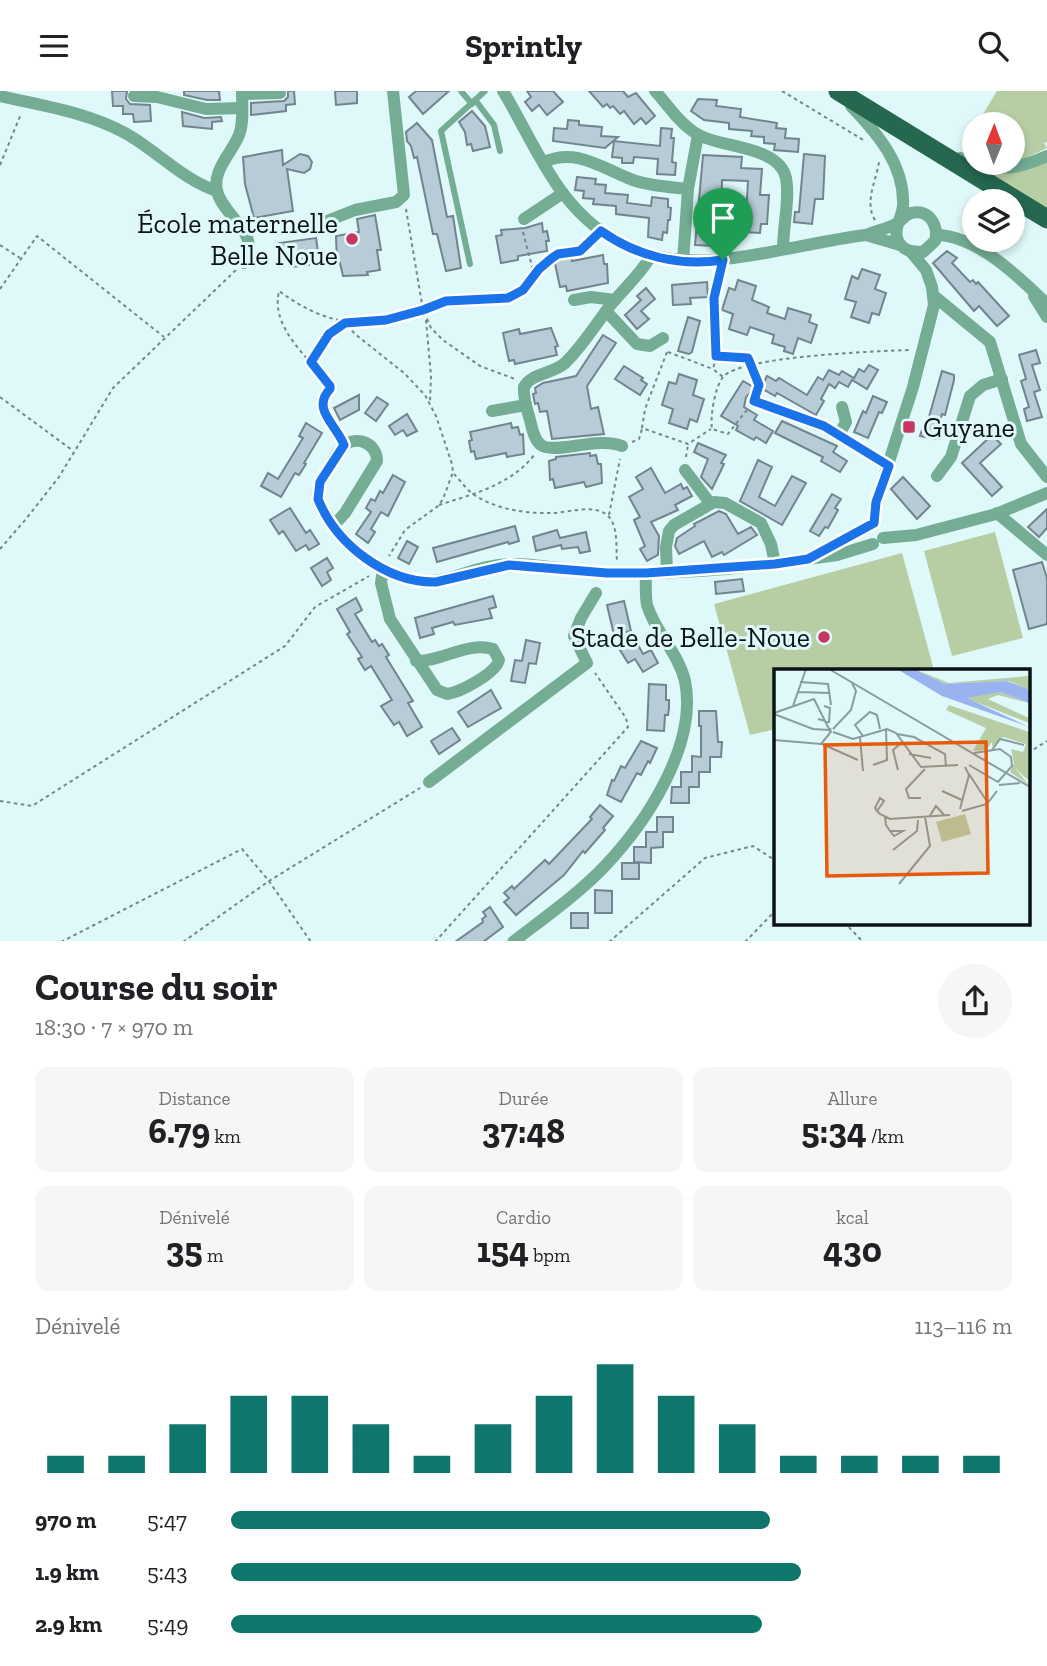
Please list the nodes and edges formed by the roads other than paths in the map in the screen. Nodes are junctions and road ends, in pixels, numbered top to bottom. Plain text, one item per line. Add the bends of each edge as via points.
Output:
1 (393, 91) edge
2 (461, 91) edge
3 (485, 91) edge
4 (503, 91) edge
5 (655, 91) edge
6 (837, 91) edge
7 (279, 93) edge
8 (0, 96) edge
9 (134, 96) dead end
10 (242, 98) edge
11 (474, 102) junction
12 (698, 135) junction
13 (931, 148) junction
14 (500, 151) dead end
15 (1047, 156) edge
16 (544, 162) junction
17 (688, 189) junction
18 (217, 191) junction
19 (563, 193) junction
20 (524, 219) road end
21 (1047, 219) edge
22 (899, 222) junction
23 (312, 227) dead end
24 (866, 235) junction
25 (937, 235) junction
26 (783, 249) junction
27 (906, 249) junction
28 (651, 255) junction
29 (683, 262) junction
30 (244, 263) road end
31 (470, 264) dead end
32 (1031, 289) junction
33 (934, 296) junction
34 (574, 300) dead end
35 (615, 300) junction
36 (1047, 304) edge
37 (606, 311) junction
38 (1047, 317) edge
39 (663, 338) dead end
40 (1002, 379) junction
41 (754, 401) road end
42 (526, 405) junction
43 (842, 407) dead end
44 (492, 411) dead end
45 (839, 435) junction
46 (622, 446) road end
47 (889, 466) junction
48 (685, 470) road end
49 (937, 476) dead end
50 (1047, 477) edge
51 (1047, 493) edge
52 (710, 503) junction
53 (996, 513) junction
54 (334, 526) junction
55 (869, 526) junction
56 (878, 541) junction
57 (1047, 555) edge
58 (808, 559) junction
59 (775, 564) junction
60 (383, 569) junction
61 (667, 572) junction
62 (646, 573) junction
63 (596, 593) dead end
64 (416, 661) junction
65 (429, 782) road end
66 (513, 941) edge

1 - 23 street via 404,195 396,202 355,210
2 - 11 lane
3 - 11 lane
4 - 16 street
5 - 12 street
6 - 13 main road
6 - 22 street via 870,125 893,159 902,194
7 - 10 street
8 - 18 street via 72,112 113,127
9 - 10 street via 206,109
10 - 18 street via 240,131 219,171
11 - 14 lane via 494,125
11 - 31 lane via 440,131
12 - 17 street
12 - 26 street via 752,149 783,169 787,180
13 - 15 street via 1001,170
13 - 21 main road
16 - 17 street via 584,158 633,180
16 - 19 street
17 - 29 street
18 - 30 street via 248,238 250,250
19 - 20 street
19 - 28 street via 601,231
22 - 24 street
22 - 25 street via 909,213 923,213 934,222
22 - 27 street via 896,234
24 - 26 street
24 - 27 street
25 - 27 street via 928,249
25 - 32 street via 950,235 990,255
26 - 29 street
27 - 33 street via 926,270
28 - 29 street
28 - 35 street
32 - 36 street
32 - 38 street
33 - 40 street via 990,342
33 - 47 street via 933,314
34 - 35 street
35 - 37 street
37 - 39 street via 637,344 651,345
37 - 42 street via 568,360 526,383
40 - 49 street via 983,385 970,396 951,457
40 - 50 street via 1021,444
41 - 45 street
42 - 44 street
42 - 46 street via 543,447 600,442
43 - 45 street via 846,422
45 - 47 street
47 - 55 street
48 - 52 street
51 - 53 street
52 - 59 street via 725,503 761,523
52 - 61 street via 669,531
53 - 56 street
53 - 57 street
54 - 54 street via 321,506 318,489 344,445 355,441 372,445 377,461
54 - 60 street via 352,547
55 - 56 street via 883,530
55 - 58 street
56 - 58 street
58 - 59 street
59 - 61 street
60 - 62 street via 426,583 509,565
60 - 64 street via 381,583 390,619
61 - 62 street
62 - 66 street via 648,606 685,684 686,716 674,761 649,808 604,867
63 - 65 street via 574,636 587,663
64 - 64 street via 437,690 447,694 495,669 499,660 493,649 481,647

